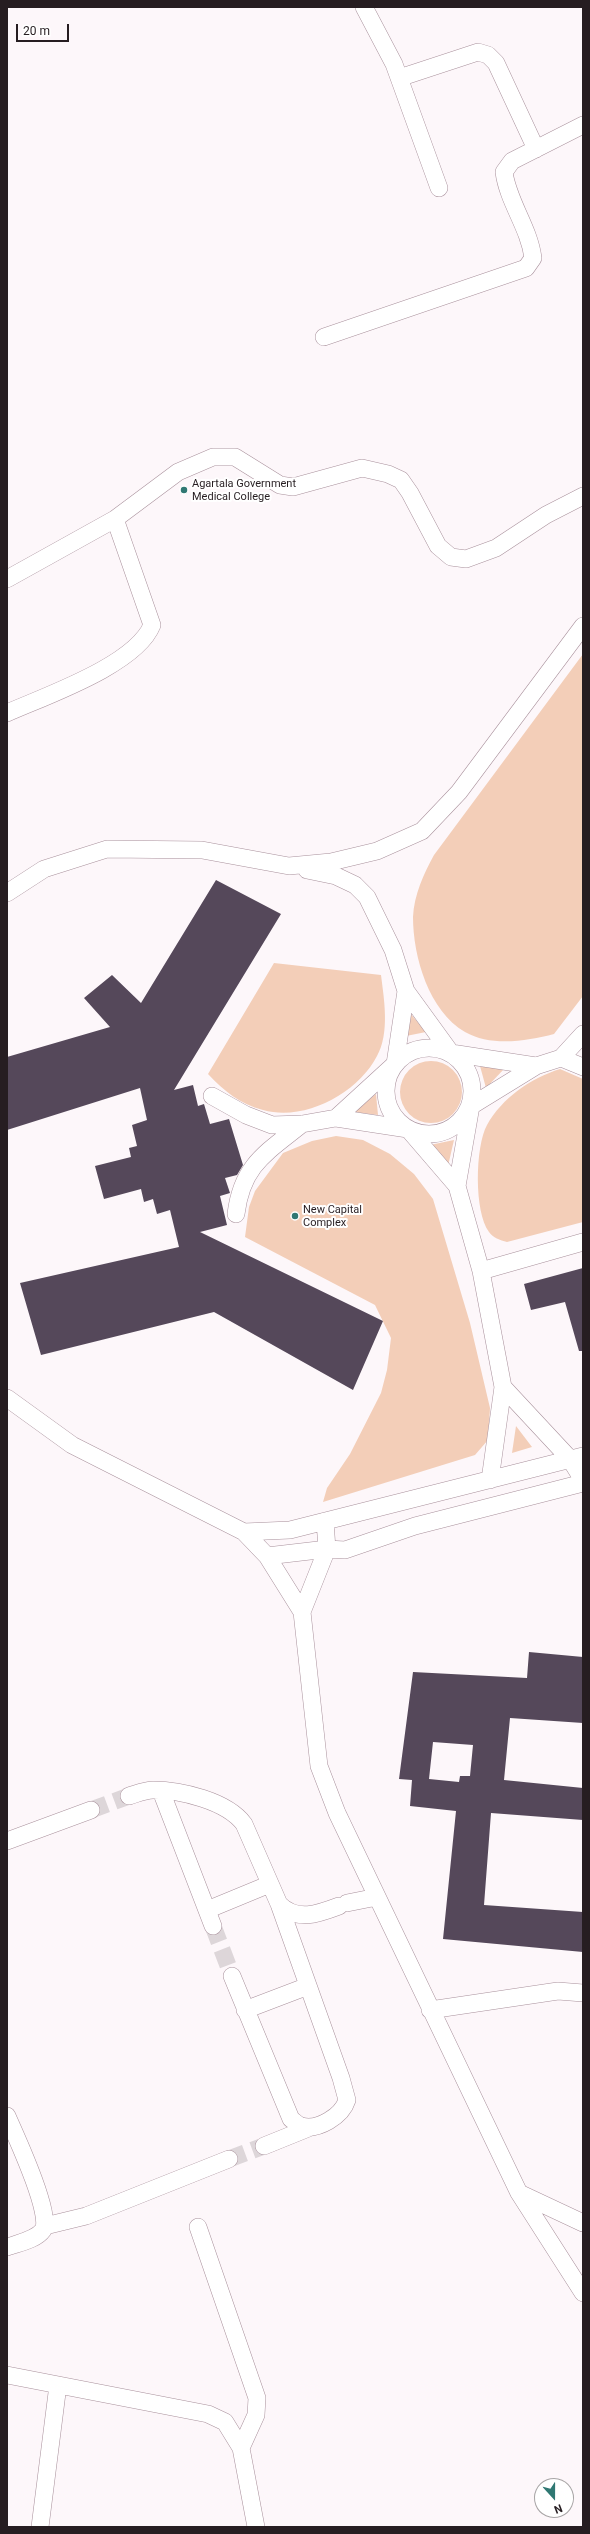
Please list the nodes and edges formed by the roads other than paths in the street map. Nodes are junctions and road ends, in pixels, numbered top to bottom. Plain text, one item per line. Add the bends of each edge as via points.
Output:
1 (364, 7) edge
2 (399, 78) junction
3 (583, 125) edge
4 (536, 149) junction
5 (439, 188) dead end
6 (324, 337) dead end
7 (583, 496) edge
8 (115, 519) junction
9 (7, 579) edge
10 (583, 626) edge
11 (7, 713) edge
12 (289, 866) junction
13 (7, 893) edge
14 (406, 991) junction
15 (583, 1034) edge
16 (451, 1053) junction
17 (561, 1058) junction
18 (395, 1064) junction
19 (536, 1066) junction
20 (583, 1067) edge
21 (212, 1096) dead end
22 (471, 1106) junction
23 (336, 1118) junction
24 (302, 1124) junction
25 (408, 1129) junction
26 (457, 1186) junction
27 (236, 1214) dead end
28 (583, 1242) edge
29 (480, 1271) junction
30 (503, 1387) junction
31 (7, 1398) edge
32 (576, 1457) edge
33 (490, 1480) junction
34 (583, 1480) edge
35 (583, 1483) edge
36 (325, 1521) junction
37 (244, 1532) junction
38 (327, 1549) junction
39 (267, 1556) junction
40 (302, 1612) junction
41 (161, 1791) junction
42 (129, 1796) tunnel mouth
43 (91, 1810) tunnel mouth
44 (7, 1841) edge
45 (270, 1884) junction
46 (377, 1897) junction
47 (279, 1904) junction
48 (232, 1976) tunnel mouth
49 (308, 1986) junction
50 (583, 1993) edge
51 (245, 2010) junction
52 (430, 2010) junction
53 (7, 2116) edge
54 (312, 2127) junction
55 (264, 2146) tunnel mouth
56 (228, 2160) tunnel mouth
57 (519, 2193) junction
58 (583, 2222) edge
59 (44, 2226) junction
60 (198, 2227) dead end
61 (7, 2247) edge
62 (583, 2293) edge
63 (7, 2375) edge
64 (58, 2385) junction
65 (241, 2448) junction
66 (40, 2527) edge
67 (256, 2527) edge

1 - 2 street via 388,50
2 - 4 street via 478,52 488,55 496,63
2 - 5 street
3 - 4 street
4 - 6 street via 512,161 504,172 506,186 531,243 533,258 526,268
7 - 8 street via 546,515 496,548 466,559 451,557 438,546 401,480 362,468 293,487 280,484 235,457 213,457 178,472
8 - 9 street
8 - 11 street via 152,625 148,635 131,652 95,673
10 - 12 street via 460,792 422,831 377,852 331,862
12 - 13 street via 202,850 108,849 44,869
12 - 14 street via 336,876 355,885 367,898 393,950
14 - 16 street
14 - 18 street
15 - 17 street
16 - 18 street via 436,1048 421,1048 407,1054
16 - 19 street
16 - 22 street via 463,1063 470,1076 473,1090
17 - 19 street
17 - 20 street
18 - 23 street
18 - 25 street via 388,1077 385,1092 392,1113
19 - 22 street
21 - 24 street via 246,1115 272,1125
22 - 25 street via 463,1119 452,1129 437,1134 422,1134
22 - 26 street
23 - 24 street
23 - 25 street
24 - 27 street via 256,1160 239,1192
25 - 26 street
26 - 29 street
28 - 29 street
29 - 30 street
30 - 32 street
30 - 33 street
31 - 37 street via 72,1445
32 - 33 street
32 - 34 street
33 - 36 street
35 - 38 street via 415,1526 345,1550
36 - 37 street via 290,1530
36 - 38 street
37 - 39 street
38 - 39 street
38 - 40 street
39 - 40 street
40 - 46 street via 319,1766 337,1813
41 - 42 street via 151,1790
41 - 45 street via 200,1799 237,1815 244,1824
41 - 45 street via 210,1918
43 - 44 street
45 - 47 street
46 - 47 street via 321,1912 298,1915 292,1914
46 - 52 street
47 - 49 street
48 - 51 street
49 - 51 street
49 - 54 street via 347,2100 341,2113
50 - 52 street via 558,1991
51 - 54 street via 291,2119 300,2126
52 - 57 street
53 - 59 street via 47,2219
54 - 55 street
56 - 59 street via 86,2216
57 - 58 street
57 - 62 street
59 - 61 street via 34,2237
60 - 65 street via 257,2398 256,2415
63 - 64 street
64 - 65 street via 208,2414 225,2422
64 - 66 street
65 - 67 street

